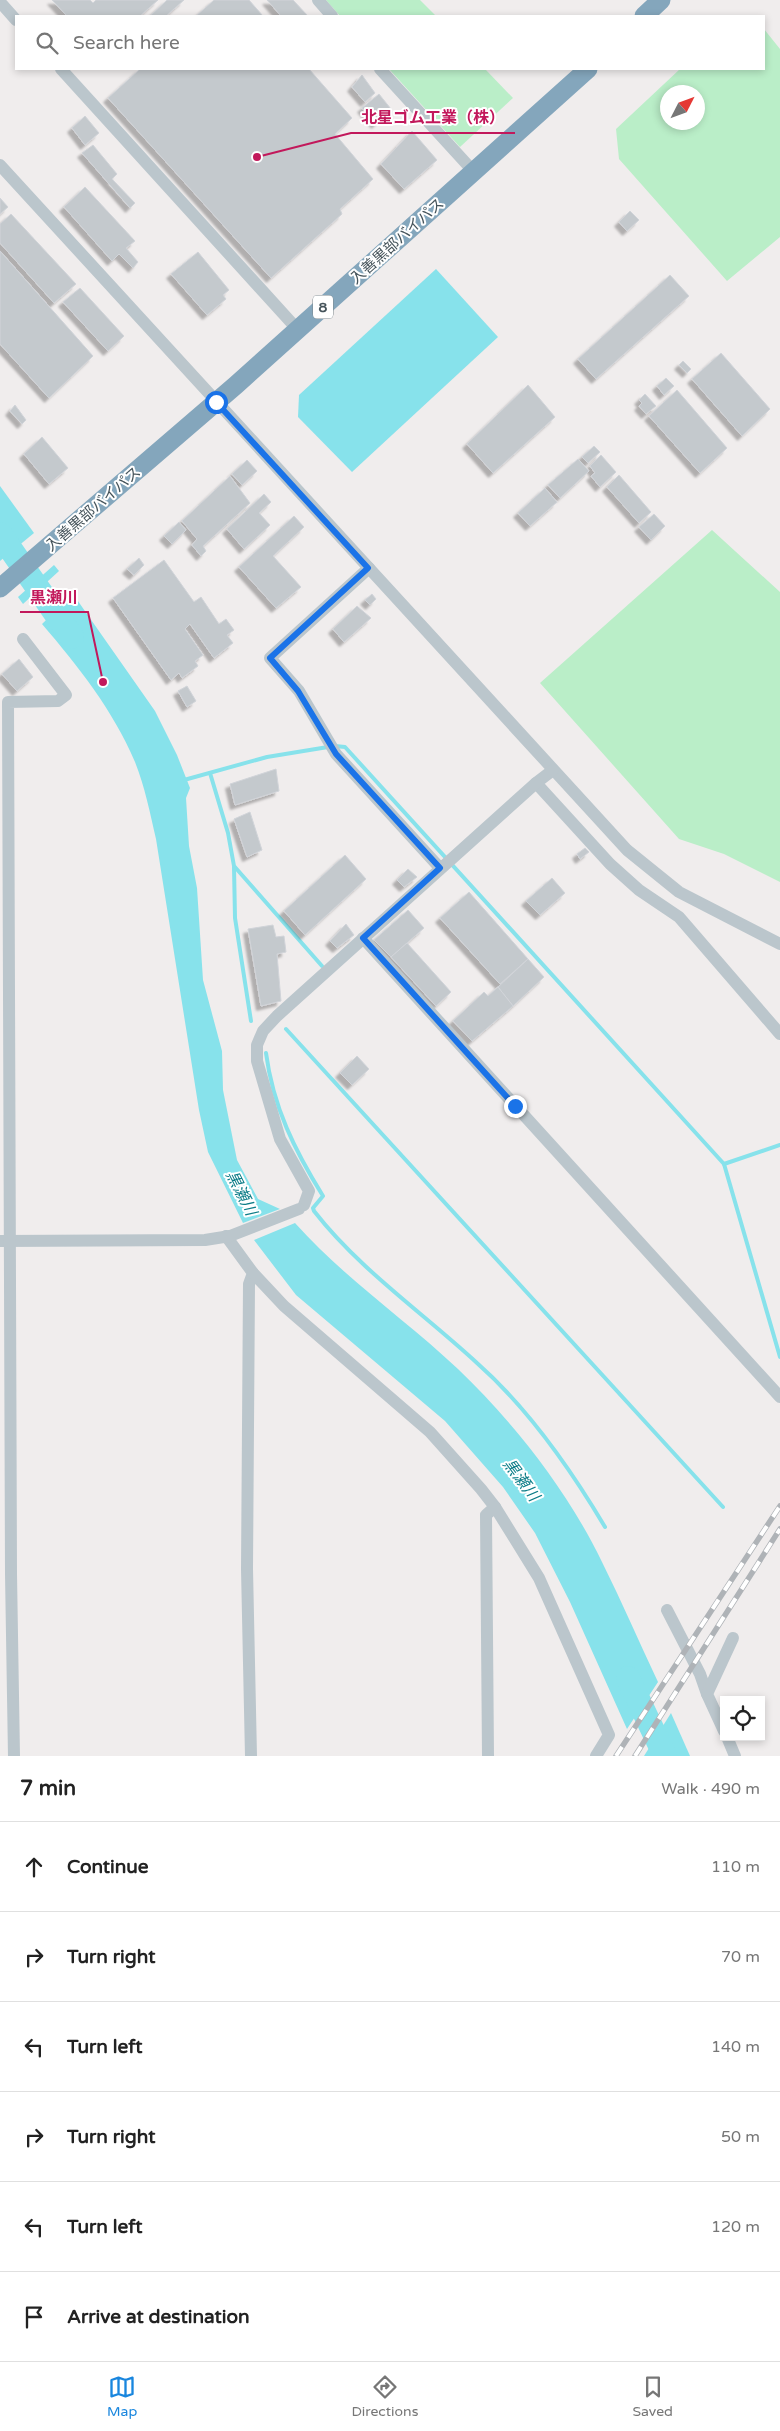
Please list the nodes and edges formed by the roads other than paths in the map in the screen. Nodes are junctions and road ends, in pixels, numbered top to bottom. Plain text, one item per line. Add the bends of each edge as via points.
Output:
1 (318, 0) edge
2 (661, 0) edge
3 (0, 2) edge
4 (331, 15) edge
5 (645, 15) edge
6 (15, 19) edge
7 (62, 70) edge
8 (381, 70) edge
9 (587, 70) edge
10 (0, 165) edge
11 (474, 172) junction
12 (298, 330) junction
13 (216, 402) junction
14 (368, 568) junction
15 (0, 588) edge
16 (23, 639) dead end
17 (3, 699) edge
18 (553, 770) junction
19 (536, 783) junction
20 (440, 868) junction
21 (363, 938) junction
22 (780, 944) edge
23 (780, 1034) edge
24 (228, 1236) junction
25 (5, 1241) edge
26 (253, 1273) junction
27 (780, 1397) edge
28 (495, 1507) junction
29 (667, 1610) dead end
30 (733, 1638) dead end
31 (707, 1694) junction
32 (720, 1722) edge
33 (729, 1741) edge
34 (14, 1756) edge
35 (251, 1756) edge
36 (488, 1756) edge
37 (596, 1756) edge
38 (735, 1756) edge

1 - 4 street
2 - 5 highway
3 - 6 street
7 - 12 street
8 - 11 street
9 - 11 highway, 入善黒部バイパス / 8
10 - 13 street
11 - 12 highway, 入善黒部バイパス / 8
12 - 13 highway, 入善黒部バイパス / 8
13 - 14 street
13 - 15 highway, 入善黒部バイパス / 8
14 - 18 street
14 - 20 street via 270,658 298,691 336,754
16 - 17 street via 66,695 58,701
17 - 25 street
18 - 19 street
18 - 22 street via 627,850 679,892
19 - 20 street
19 - 23 street via 610,864 640,890 680,917
20 - 21 street
21 - 24 street via 277,1016 263,1031 257,1045 257,1061 280,1139 309,1190 301,1207
21 - 27 street
24 - 25 street via 205,1240
24 - 26 street
25 - 34 street
26 - 28 street via 291,1312 430,1432
26 - 35 street via 249,1284 247,1559
28 - 36 street via 486,1514
28 - 37 street via 539,1578 609,1735
29 - 31 street
30 - 31 street
31 - 32 street
33 - 38 street

